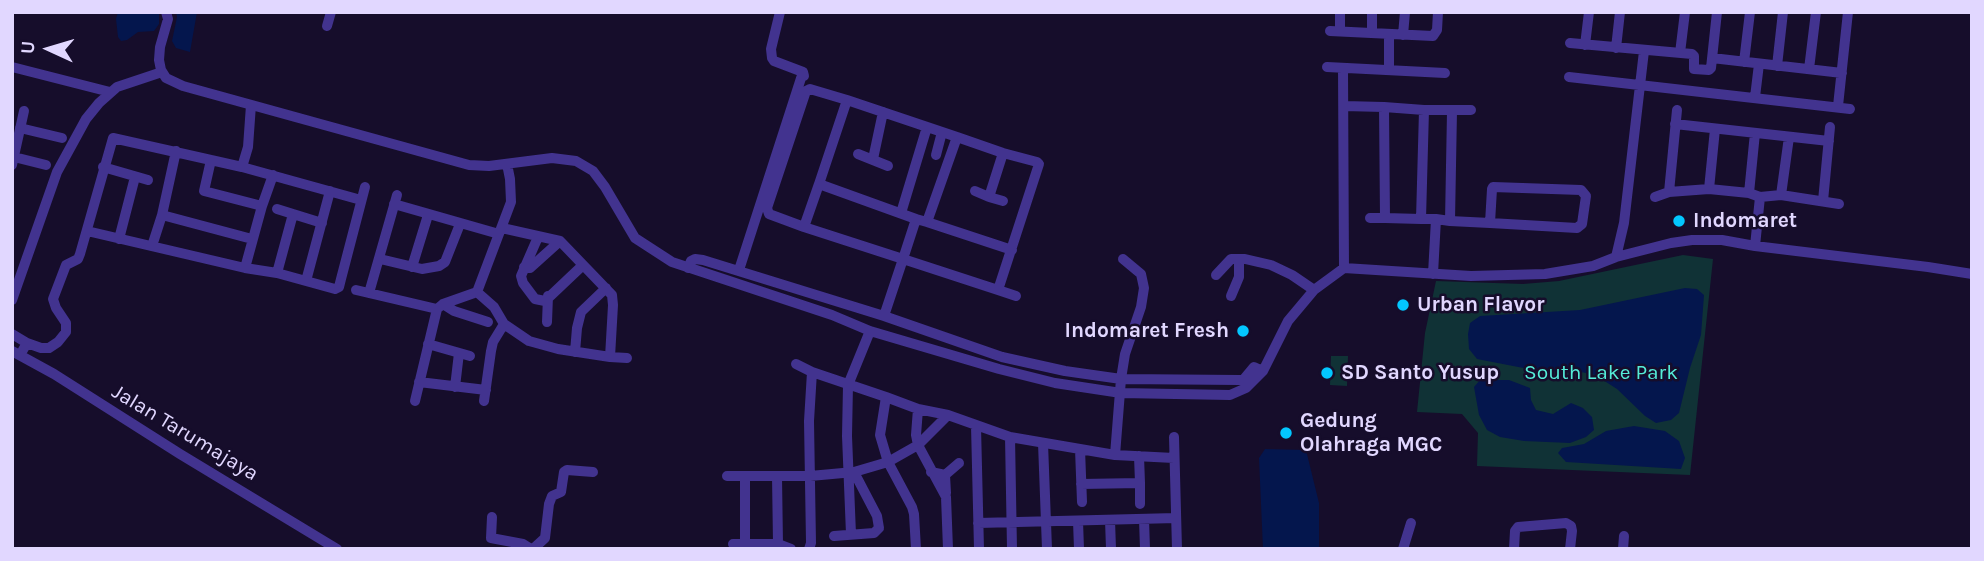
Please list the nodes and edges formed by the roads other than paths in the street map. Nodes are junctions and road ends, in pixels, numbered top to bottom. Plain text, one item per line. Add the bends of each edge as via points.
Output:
1 (166, 12) edge
2 (331, 12) edge
3 (780, 12) edge
4 (1340, 12) edge
5 (1372, 12) edge
6 (1405, 12) edge
7 (1438, 12) edge
8 (1589, 12) edge
9 (1620, 12) edge
10 (1685, 12) edge
11 (1717, 12) edge
12 (1750, 12) edge
13 (1783, 12) edge
14 (1816, 12) edge
15 (1848, 12) edge
16 (327, 26) dead end
17 (1372, 33) junction
18 (1389, 34) junction
19 (1403, 35) junction
20 (1570, 43) dead end
21 (1585, 45) junction
22 (1616, 48) junction
23 (1644, 51) junction
24 (1680, 53) junction
25 (1712, 58) junction
26 (1744, 62) junction
27 (1759, 64) junction
28 (1777, 66) junction
29 (12, 67) edge
30 (1327, 67) dead end
31 (1343, 68) junction
32 (1809, 69) junction
33 (1389, 70) junction
34 (162, 72) junction
35 (803, 72) junction
36 (1445, 73) dead end
37 (1842, 73) junction
38 (1569, 77) dead end
39 (1640, 85) junction
40 (808, 89) junction
41 (110, 92) junction
42 (1755, 97) junction
43 (846, 100) junction
44 (251, 104) junction
45 (1344, 106) junction
46 (1838, 106) junction
47 (1384, 107) junction
48 (1850, 109) dead end
49 (1424, 110) junction
50 (1452, 110) junction
51 (1471, 110) dead end
52 (1677, 110) dead end
53 (24, 111) dead end
54 (883, 112) junction
55 (1675, 124) junction
56 (927, 127) junction
57 (1830, 127) dead end
58 (20, 128) junction
59 (1715, 129) junction
60 (942, 132) junction
61 (1755, 133) junction
62 (101, 134) dead end
63 (957, 137) junction
64 (1789, 137) junction
65 (62, 138) dead end
66 (113, 138) junction
67 (1829, 141) junction
68 (176, 151) junction
69 (919, 152) junction
70 (1003, 153) junction
71 (858, 154) dead end
72 (934, 157) junction
73 (873, 159) junction
74 (211, 160) junction
75 (13, 161) edge
76 (949, 163) junction
77 (507, 164) junction
78 (46, 165) dead end
79 (888, 166) dead end
80 (103, 167) junction
81 (242, 167) junction
82 (273, 175) junction
83 (135, 177) junction
84 (148, 180) dead end
85 (819, 184) junction
86 (365, 187) dead end
87 (1709, 189) junction
88 (204, 191) junction
89 (330, 191) junction
90 (975, 191) dead end
91 (1669, 192) junction
92 (1749, 193) junction
93 (1781, 195) junction
94 (989, 197) junction
95 (1655, 197) dead end
96 (1760, 197) junction
97 (362, 200) junction
98 (1003, 201) dead end
99 (1823, 201) junction
100 (200, 203) dead end
101 (1839, 204) dead end
102 (262, 206) junction
103 (277, 209) dead end
104 (901, 213) junction
105 (162, 215) junction
106 (293, 215) junction
107 (428, 215) junction
108 (1370, 218) dead end
109 (1385, 218) junction
110 (916, 219) junction
111 (1421, 219) junction
112 (1436, 219) junction
113 (1450, 221) junction
114 (927, 222) junction
115 (322, 223) junction
116 (1490, 223) junction
117 (460, 224) junction
118 (804, 227) junction
119 (87, 231) junction
120 (500, 231) junction
121 (538, 237) junction
122 (119, 239) junction
123 (252, 239) junction
124 (560, 241) junction
125 (152, 246) junction
126 (1755, 246) junction
127 (1012, 250) junction
128 (1616, 257) junction
129 (380, 259) junction
130 (903, 259) junction
131 (1123, 259) dead end
132 (1239, 259) junction
133 (583, 265) junction
134 (412, 267) junction
135 (245, 268) junction
136 (524, 268) junction
137 (688, 268) junction
138 (1344, 268) junction
139 (739, 270) junction
140 (277, 273) junction
141 (1433, 274) junction
142 (1972, 274) edge
143 (1216, 275) dead end
144 (306, 281) junction
145 (606, 288) junction
146 (1314, 289) junction
147 (356, 290) dead end
148 (998, 290) junction
149 (477, 292) junction
150 (369, 293) junction
151 (548, 296) junction
152 (1016, 296) dead end
153 (1231, 296) dead end
154 (12, 300) edge
155 (836, 301) junction
156 (440, 306) junction
157 (832, 315) junction
158 (884, 316) junction
159 (488, 322) dead end
160 (547, 322) dead end
161 (504, 324) junction
162 (870, 331) junction
163 (12, 334) edge
164 (27, 343) junction
165 (428, 344) junction
166 (575, 352) junction
167 (16, 353) edge
168 (458, 353) junction
169 (470, 356) dead end
170 (610, 357) junction
171 (1002, 357) junction
172 (627, 358) dead end
173 (796, 364) dead end
174 (999, 369) junction
175 (1259, 369) junction
176 (812, 372) junction
177 (1121, 379) junction
178 (419, 382) junction
179 (848, 385) junction
180 (454, 387) junction
181 (1121, 393) junction
182 (886, 397) junction
183 (415, 401) dead end
184 (918, 409) junction
185 (948, 415) junction
186 (976, 426) junction
187 (1010, 437) junction
188 (1174, 438) dead end
189 (1043, 443) junction
190 (918, 445) junction
191 (1080, 449) junction
192 (1115, 455) junction
193 (1139, 456) junction
194 (1174, 458) junction
195 (888, 462) junction
196 (959, 463) dead end
197 (593, 472) dead end
198 (931, 472) junction
199 (851, 473) junction
200 (945, 475) junction
201 (727, 476) dead end
202 (745, 476) junction
203 (777, 476) junction
204 (810, 476) junction
205 (1140, 482) junction
206 (1081, 484) junction
207 (946, 497) junction
208 (1082, 502) dead end
209 (1140, 504) dead end
210 (492, 517) dead end
211 (1175, 518) junction
212 (1144, 519) junction
213 (1110, 520) junction
214 (1011, 521) junction
215 (1078, 521) junction
216 (1046, 522) junction
217 (978, 523) junction
218 (1411, 523) dead end
219 (851, 534) junction
220 (834, 536) dead end
221 (1624, 536) dead end
222 (733, 544) dead end
223 (778, 544) junction
224 (745, 545) junction
225 (333, 548) edge
226 (532, 549) edge
227 (791, 549) edge
228 (809, 549) edge
229 (916, 549) edge
230 (948, 549) edge
231 (979, 549) edge
232 (1012, 549) edge
233 (1047, 549) edge
234 (1079, 549) edge
235 (1111, 549) edge
236 (1145, 549) edge
237 (1177, 549) edge
238 (1403, 549) edge
239 (1514, 549) edge
240 (1570, 549) edge
241 (1623, 549) edge

1 - 34 street via 159,60
2 - 16 street
3 - 35 street via 772,58
4 - 17 street via 1335,31
5 - 17 street
6 - 19 street
7 - 19 street via 1433,36
8 - 21 street
9 - 22 street
10 - 24 street
11 - 25 street
12 - 26 street
13 - 28 street
14 - 32 street
15 - 37 street
17 - 18 street
18 - 19 street
18 - 33 street
20 - 21 street
21 - 22 street
22 - 23 street
23 - 24 street
23 - 39 street
24 - 25 street via 1693,55 1694,69 1709,70
25 - 26 street
26 - 27 street
27 - 28 street
27 - 42 street
28 - 32 street
29 - 41 street
30 - 31 street
31 - 33 street
31 - 45 street
32 - 37 street
33 - 36 street
34 - 41 street
34 - 44 street via 183,86
35 - 40 street
35 - 139 street
37 - 46 street
38 - 39 street
39 - 42 street
39 - 128 street
40 - 43 street
40 - 118 street via 767,208 769,214
41 - 154 street via 86,119 59,167
42 - 46 street
43 - 54 street
43 - 85 street
44 - 77 street via 470,165
44 - 81 street
45 - 47 street
45 - 138 street
46 - 48 street
47 - 49 street
47 - 109 street
49 - 50 street
49 - 111 street
50 - 51 street
50 - 113 street
52 - 55 street
53 - 58 street
54 - 56 street
54 - 73 street
55 - 59 street
55 - 91 street
56 - 60 street
56 - 69 street
57 - 67 street
58 - 65 street
58 - 75 street
59 - 61 street
59 - 87 street
60 - 63 street
60 - 72 street
61 - 64 street
61 - 92 street
62 - 66 street
63 - 70 street
63 - 76 street
64 - 67 street
64 - 93 street
66 - 68 street
66 - 80 street
67 - 99 street
68 - 74 street
68 - 105 street
69 - 72 street
69 - 104 street
70 - 94 street
70 - 127 street via 1039,164
71 - 73 street
72 - 76 street
73 - 79 street
74 - 81 street
74 - 88 street
75 - 78 street
76 - 114 street
77 - 120 street via 511,202
77 - 137 street via 552,158 576,161 593,171 635,238
80 - 83 street
80 - 119 street
81 - 82 street
82 - 89 street
82 - 102 street
83 - 84 street
83 - 122 street
85 - 104 street
85 - 118 street
86 - 97 street
87 - 91 street
87 - 92 street
88 - 100 street
88 - 102 street
89 - 97 street
89 - 115 street
90 - 94 street
91 - 95 street
92 - 96 street
93 - 96 street
93 - 99 street
94 - 98 street
96 - 126 street
97 - 144 street via 339,287
99 - 101 street
102 - 123 street
103 - 106 street
104 - 110 street
105 - 123 street
105 - 125 street
106 - 115 street
106 - 140 street
107 - 117 street
107 - 129 street via 396,199
107 - 134 street
108 - 109 street
109 - 111 street
110 - 114 street
110 - 130 street
111 - 112 street
112 - 113 street
112 - 141 street
113 - 116 street
114 - 127 street
115 - 144 street
116 - 116 street via 1493,187 1581,190 1586,196 1580,227
117 - 120 street
117 - 134 street via 445,262 432,268
118 - 130 street
119 - 122 street
119 - 164 street via 79,257 66,265 53,299 66,332 49,348
120 - 121 street
120 - 149 street
121 - 124 street
121 - 136 street
122 - 125 street
123 - 135 street
124 - 133 street
124 - 136 street via 530,268
125 - 135 street
126 - 128 street via 1692,240
126 - 142 street
127 - 148 street
128 - 141 street via 1545,274
129 - 134 street
129 - 150 street
130 - 148 street
130 - 158 street
131 - 177 street via 1141,274 1144,288
132 - 143 street via 1231,259
132 - 146 street via 1271,265
132 - 153 street via 1239,277
133 - 145 street
133 - 151 street
135 - 140 street
136 - 151 street via 521,276 530,293 539,301
137 - 139 street via 695,259
137 - 157 street
138 - 141 street
138 - 146 street
139 - 155 street
140 - 144 street
145 - 166 street via 581,312
145 - 170 street via 613,304
146 - 175 street
147 - 150 street
148 - 152 street
149 - 156 street
149 - 161 street
150 - 156 street
151 - 160 street
155 - 157 street
155 - 158 street
156 - 159 street
156 - 165 street
157 - 162 street
158 - 171 street
161 - 166 street via 529,341
161 - 180 street via 493,342 485,396
162 - 174 street
162 - 179 street
163 - 164 street
164 - 167 street
165 - 168 street
165 - 178 street
166 - 170 street
167 - 225 street, Jalan Tarumajaya
168 - 169 street
168 - 180 street
170 - 172 street
171 - 174 street
171 - 177 street
173 - 176 street
174 - 181 street
175 - 177 street via 1240,380
175 - 181 street via 1250,386 1230,395
176 - 179 street
176 - 204 street
177 - 181 street
178 - 180 street
178 - 183 street
179 - 182 street
179 - 199 street
181 - 192 street
182 - 184 street
182 - 195 street via 880,435
184 - 185 street
184 - 190 street
185 - 186 street
185 - 190 street
186 - 187 street
186 - 217 street
187 - 189 street
187 - 214 street
188 - 194 street
189 - 191 street
189 - 216 street
190 - 195 street
190 - 198 street
191 - 192 street
191 - 206 street
192 - 193 street
193 - 194 street
193 - 205 street
194 - 211 street
195 - 199 street
195 - 229 street via 912,507
196 - 200 street
197 - 226 street via 564,472 561,492 552,496 549,504 545,538
198 - 200 street
198 - 207 street
199 - 204 street
199 - 219 street
199 - 219 street via 877,516 879,528 874,533
200 - 207 street
201 - 202 street
202 - 203 street
202 - 224 street
203 - 204 street
203 - 223 street
204 - 228 street
205 - 206 street
205 - 209 street
206 - 208 street
207 - 230 street
210 - 226 street via 491,538
211 - 212 street
211 - 237 street
212 - 213 street
212 - 236 street
213 - 215 street
213 - 235 street
214 - 216 street
214 - 217 street
214 - 232 street
215 - 216 street
215 - 234 street
216 - 233 street
217 - 231 street
218 - 238 street
219 - 220 street
221 - 241 street
222 - 224 street
223 - 224 street
223 - 227 street
239 - 240 street via 1518,527 1566,523 1572,531

